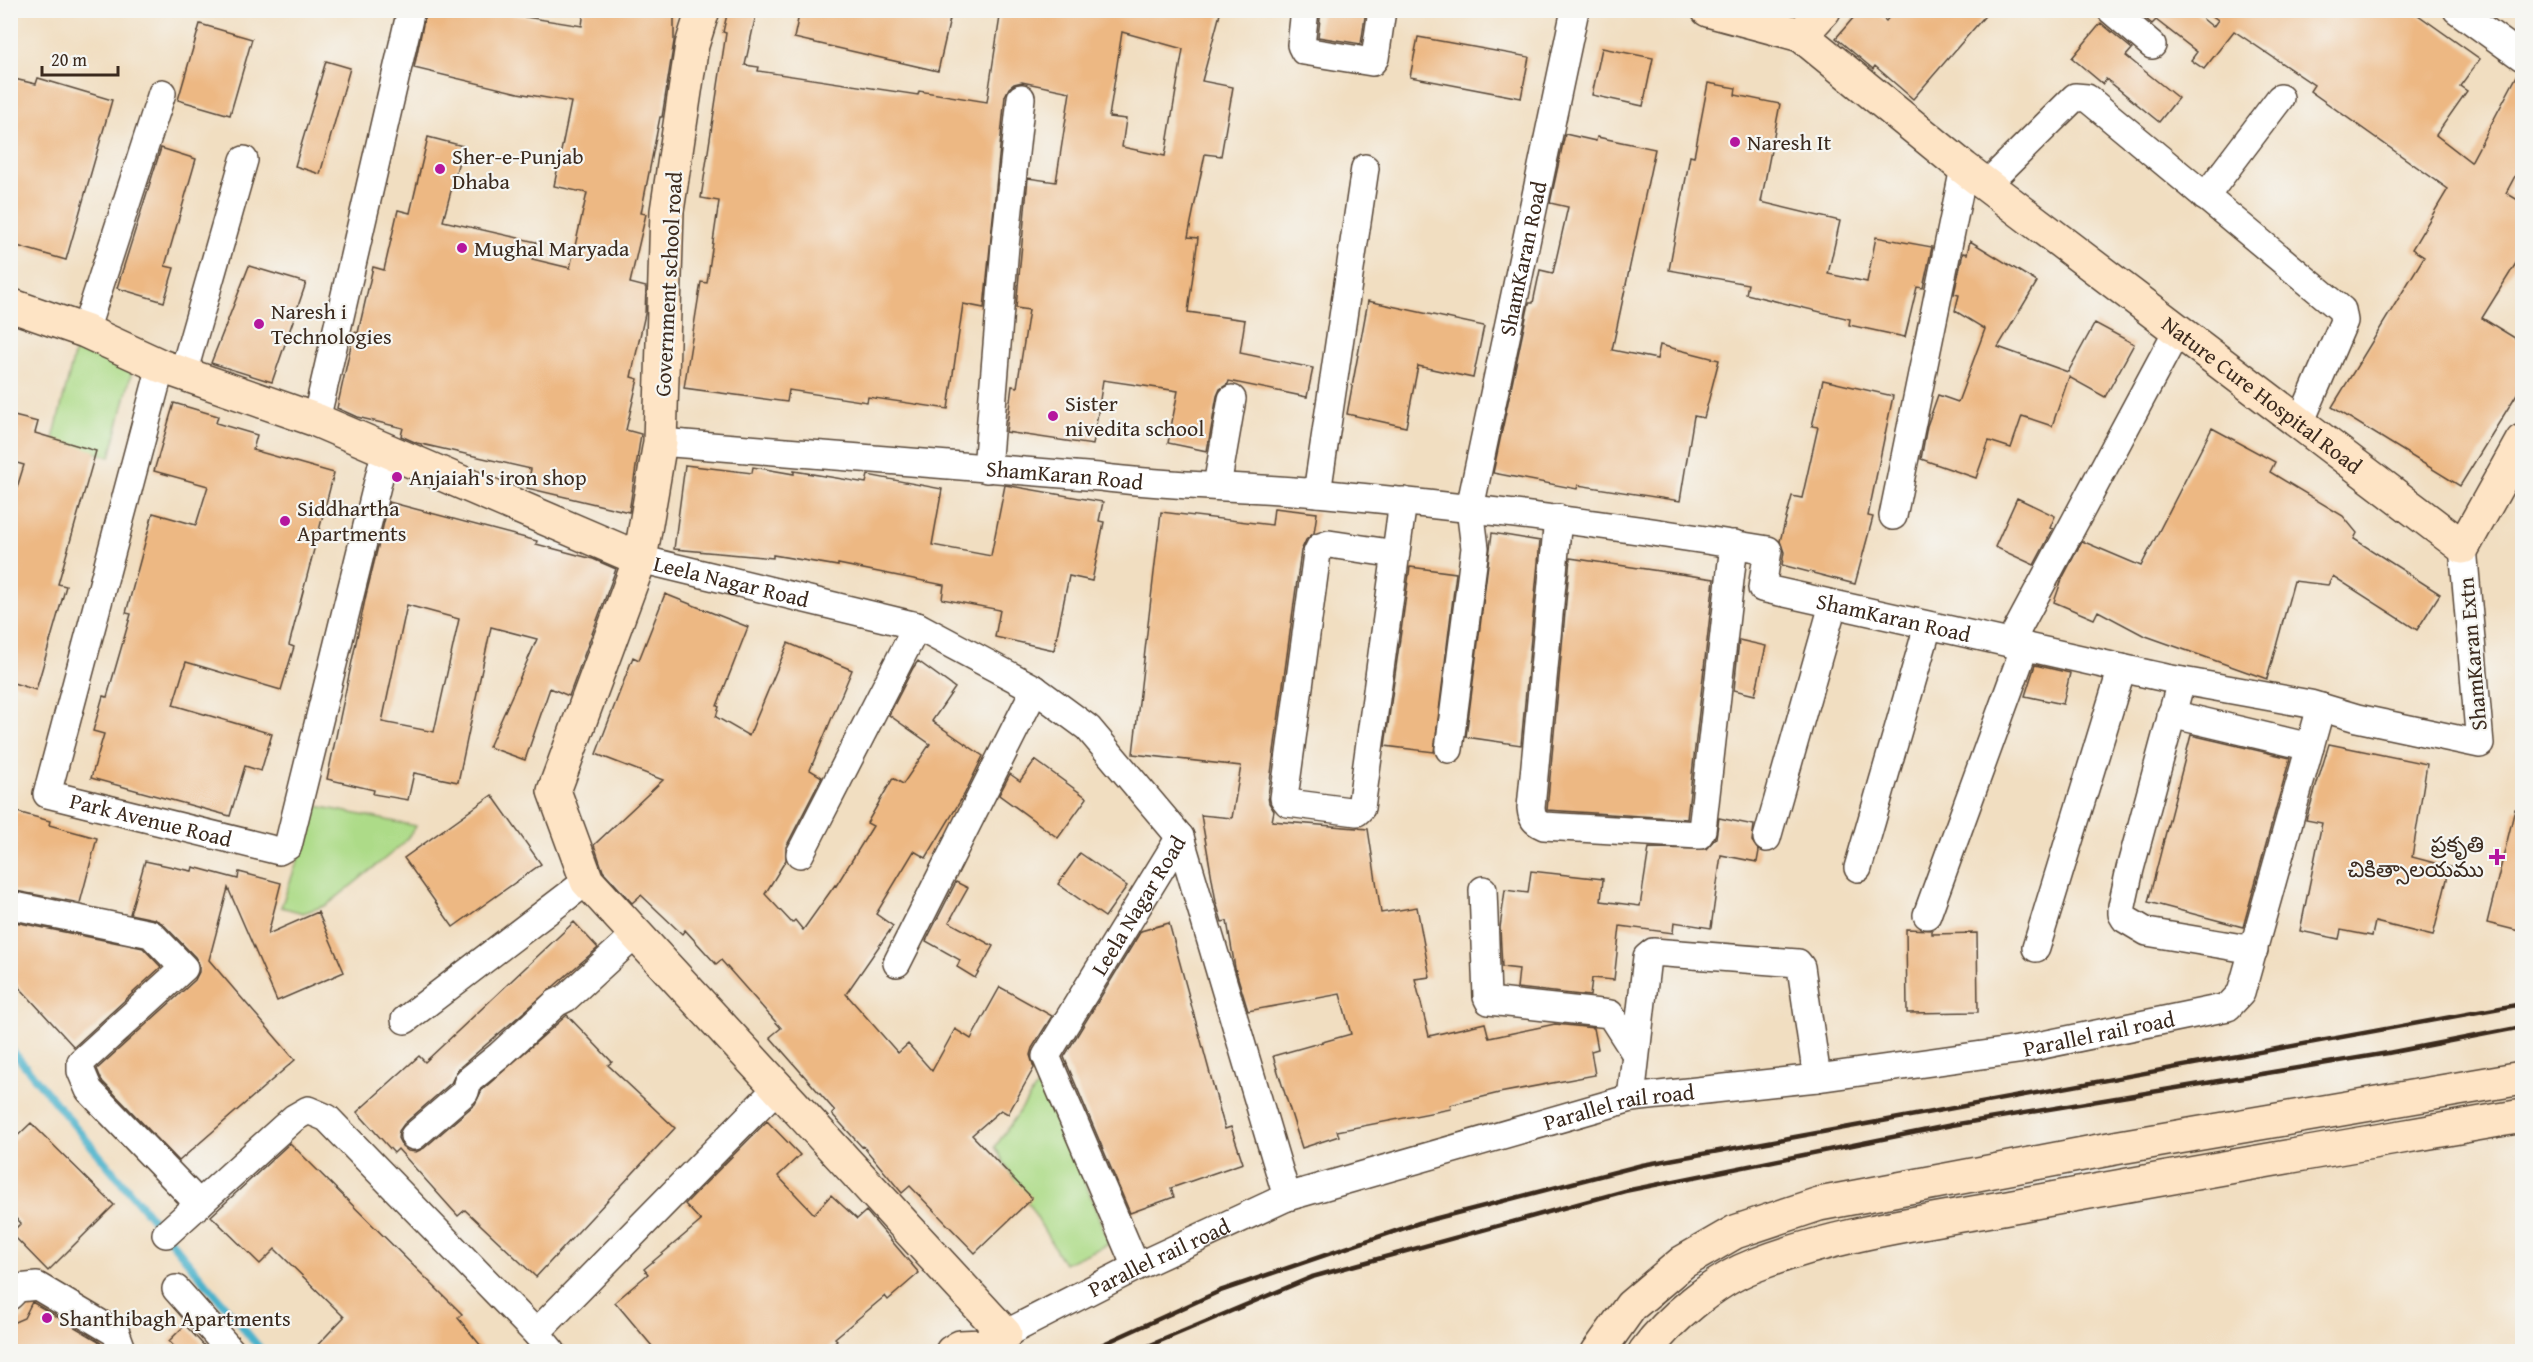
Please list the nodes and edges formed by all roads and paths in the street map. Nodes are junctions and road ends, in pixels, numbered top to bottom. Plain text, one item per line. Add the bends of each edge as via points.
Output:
1 (411, 10) edge
2 (703, 10) edge
3 (1305, 10) edge
4 (1382, 10) edge
5 (1575, 10) edge
6 (1708, 10) edge
7 (1824, 10) edge
8 (2111, 10) edge
9 (2457, 10) edge
10 (1801, 35) junction
11 (2152, 45) dead end
12 (2523, 57) edge
13 (162, 93) dead end
14 (1021, 98) dead end
15 (2280, 98) dead end
16 (244, 160) dead end
17 (1365, 168) dead end
18 (1975, 176) junction
19 (2205, 197) junction
20 (10, 305) edge
21 (85, 331) junction
22 (2177, 331) junction
23 (172, 370) junction
24 (1232, 399) dead end
25 (316, 420) junction
26 (2300, 423) junction
27 (2523, 441) edge
28 (660, 442) junction
29 (386, 449) junction
30 (987, 470) junction
31 (1217, 486) junction
32 (1317, 493) junction
33 (1403, 501) junction
34 (1470, 508) junction
35 (1893, 516) dead end
36 (1557, 518) junction
37 (1734, 544) junction
38 (2463, 547) junction
39 (1396, 554) junction
40 (640, 559) junction
41 (1833, 605) junction
42 (917, 626) junction
43 (1928, 626) junction
44 (2018, 645) junction
45 (2122, 668) junction
46 (2181, 681) junction
47 (1035, 689) junction
48 (2321, 707) junction
49 (2171, 714) junction
50 (2357, 718) joint
51 (2310, 747) junction
52 (1449, 749) dead end
53 (1180, 837) junction
54 (1767, 838) dead end
55 (800, 854) dead end
56 (1858, 868) dead end
57 (587, 881) junction
58 (1483, 890) dead end
59 (10, 905) edge
60 (1927, 915) dead end
61 (634, 935) junction
62 (2036, 948) dead end
63 (2254, 950) junction
64 (897, 963) dead end
65 (405, 1020) dead end
66 (1635, 1053) junction
67 (2523, 1077) edge
68 (1817, 1078) junction
69 (778, 1087) junction
70 (1630, 1098) junction
71 (2523, 1116) edge
72 (414, 1136) dead end
73 (1287, 1197) junction
74 (199, 1204) junction
75 (166, 1234) dead end
76 (1136, 1267) junction
77 (176, 1289) dead end
78 (10, 1296) edge
79 (544, 1342) edge
80 (981, 1346) edge
81 (123, 1352) edge
82 (232, 1352) edge
83 (1598, 1352) edge
84 (1645, 1352) edge

1 - 25 street
2 - 28 street, Government school road via 692,45 668,212
3 - 4 street via 1302,49 1372,62
5 - 34 street, ShamKaran Road
6 - 10 street
7 - 10 street
8 - 11 street
9 - 12 street
10 - 18 street, Nature Cure Hospital Road
13 - 21 street
14 - 30 street
15 - 19 street
16 - 23 street
17 - 32 street
18 - 19 street via 2080,96
18 - 22 street, Nature Cure Hospital Road
18 - 35 street
19 - 26 street via 2342,310 2342,326
20 - 21 street
21 - 23 street
22 - 26 street, Nature Cure Hospital Road
22 - 44 street
23 - 25 street
23 - 29 street, Park Avenue Road via 48,794 279,851 288,846
24 - 31 street
25 - 29 street
26 - 38 street, Nature Cure Hospital Road
27 - 38 street
28 - 30 street, ShamKaran Road
28 - 40 street, Government school road
29 - 40 street
30 - 31 street, ShamKaran Road
31 - 32 street, ShamKaran Road
32 - 33 street, ShamKaran Road
33 - 34 street, ShamKaran Road
33 - 39 street
34 - 36 street, ShamKaran Road
34 - 52 street via 1475,548
36 - 37 street, ShamKaran Road
36 - 37 street via 1531,807 1536,822 1544,826 1699,835
37 - 41 street, ShamKaran Road via 1768,550 1762,588
38 - 50 street, ShamKaran Extn via 2480,744
39 - 39 street via 1361,808 1357,812 1288,802 1284,798 1317,552 1329,544
40 - 42 street, Leela Nagar Road
40 - 57 street, Leela Nagar Road via 554,791
41 - 43 street, ShamKaran Road
41 - 54 street
42 - 47 street, Leela Nagar Road
42 - 55 street
43 - 44 street, ShamKaran Road
43 - 56 street
44 - 45 street, ShamKaran Road
44 - 60 street
45 - 46 street, ShamKaran Road
45 - 62 street
46 - 48 street, ShamKaran Road
46 - 49 street
47 - 53 street, Leela Nagar Road via 1088,728
47 - 64 street
48 - 50 street, ShamKaran Road
48 - 51 street, Parallel rail road
49 - 51 street
49 - 63 street via 2122,914 2147,932
51 - 63 street, Parallel rail road
53 - 73 street
53 - 76 street, Leela Nagar Road via 1046,1056
57 - 61 street, Leela Nagar Road
57 - 65 street
58 - 66 street via 1489,1001 1610,1014
59 - 74 street via 151,934 184,968 81,1062 81,1071 88,1090
61 - 69 street, Leela Nagar Road
61 - 72 street via 468,1081 465,1092
63 - 68 street, Parallel rail road via 2241,993 2228,1006 2018,1050
66 - 68 street via 1649,953 1794,961 1801,967
66 - 70 street
67 - 83 street via 1819,1204 1735,1232 1683,1262 1631,1306
68 - 70 street, Parallel rail road
69 - 79 street
69 - 80 street, Leela Nagar Road
70 - 73 street, Parallel rail road
71 - 84 street via 1828,1241 1751,1266 1705,1294 1659,1332
73 - 76 street, Parallel rail road
74 - 75 street
74 - 79 street via 294,1118 308,1110 327,1118
76 - 80 street, Parallel rail road
77 - 82 street
78 - 81 street via 18,1288 37,1286 116,1333

